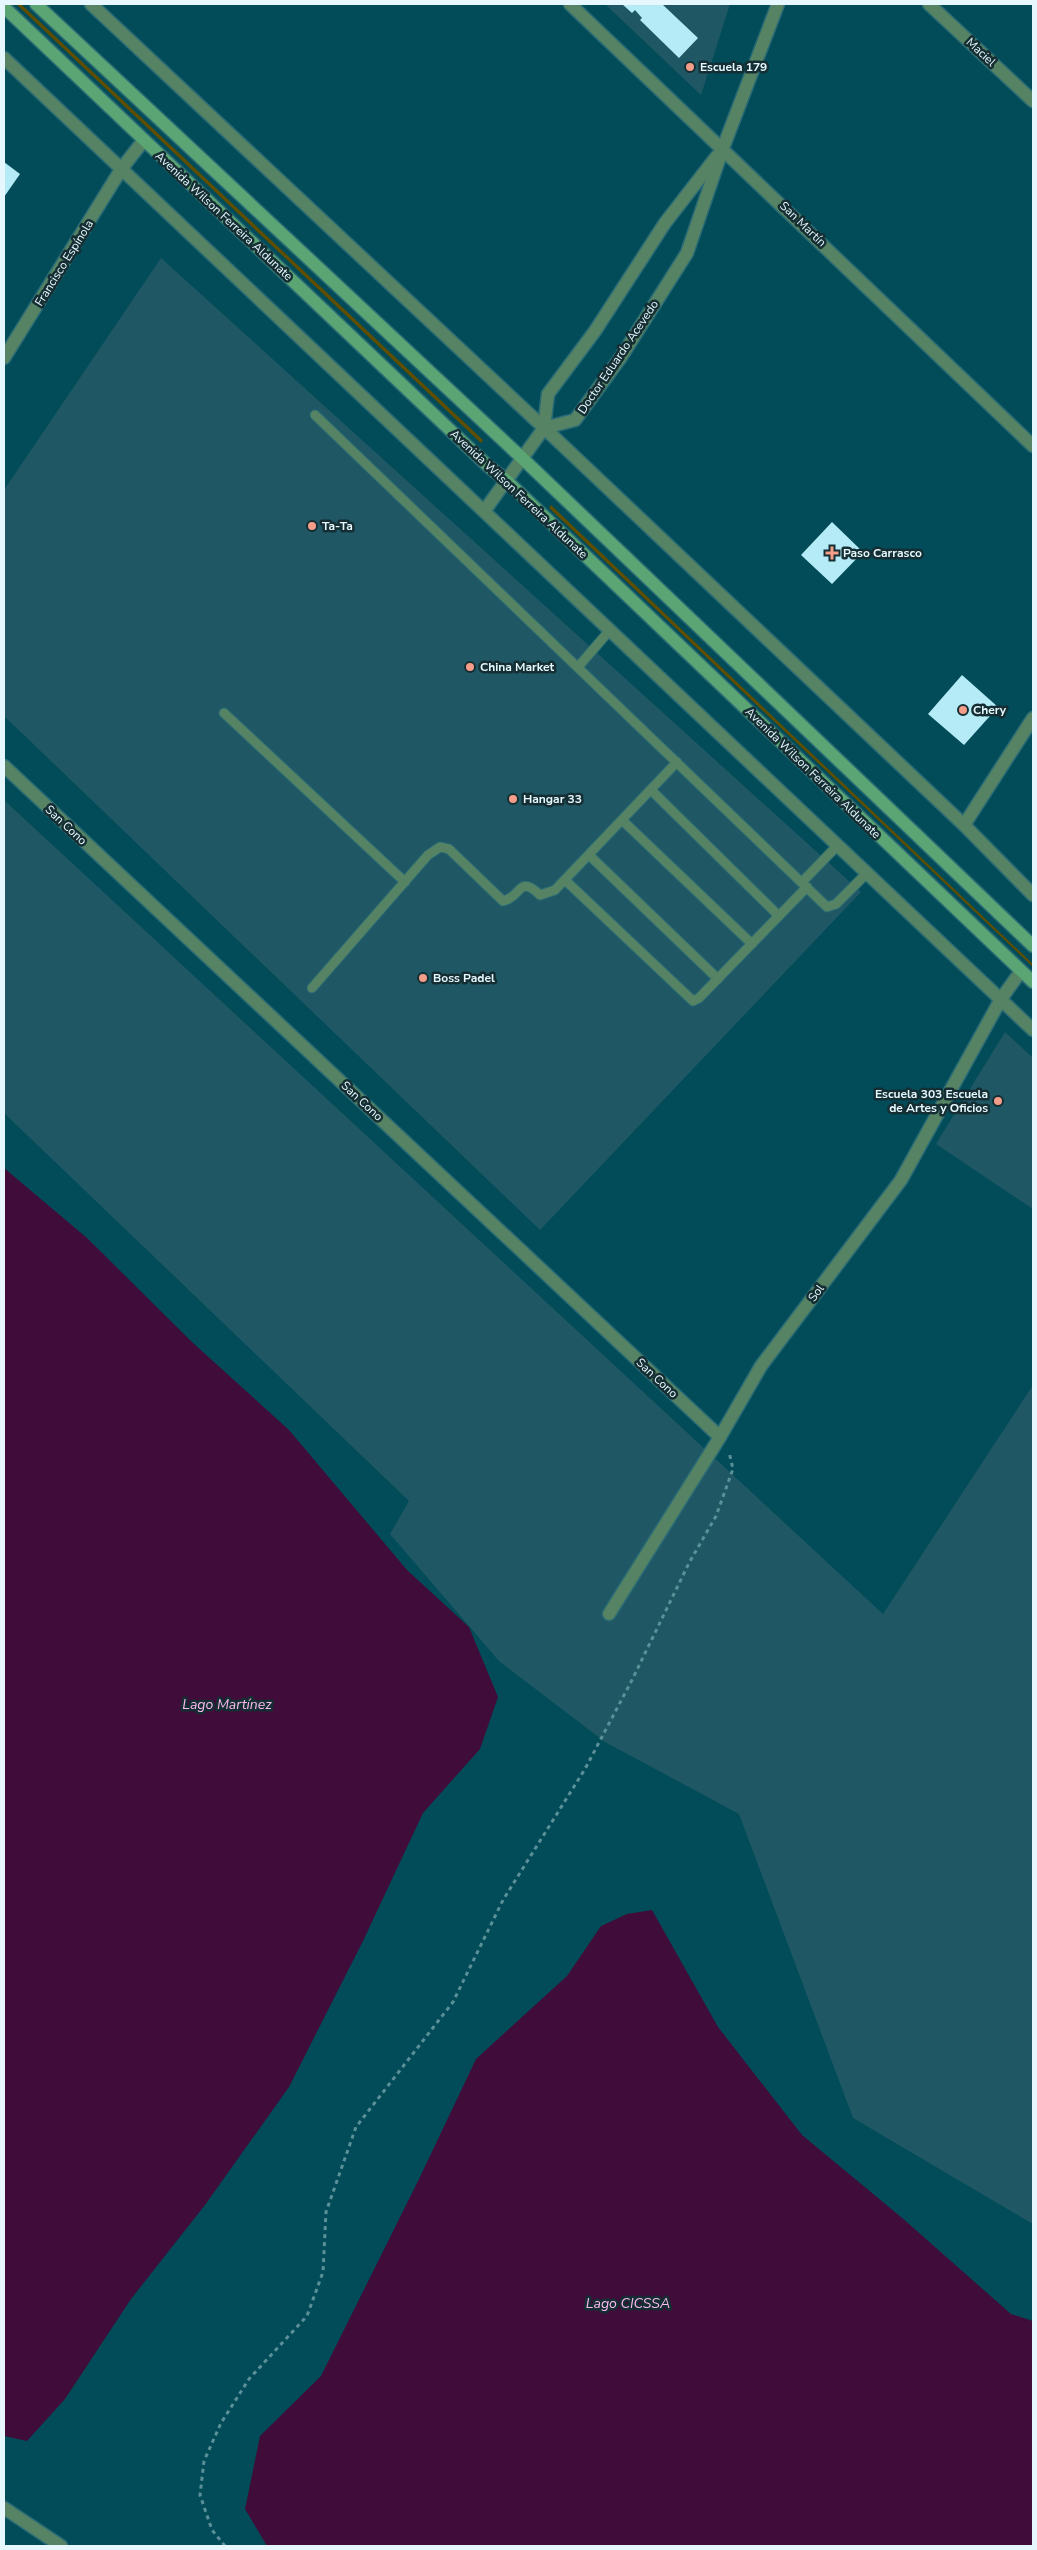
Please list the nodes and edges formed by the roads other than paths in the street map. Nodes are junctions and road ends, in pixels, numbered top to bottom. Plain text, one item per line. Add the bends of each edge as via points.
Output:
1 (36, 4) edge
2 (91, 4) edge
3 (570, 4) edge
4 (778, 4) edge
5 (929, 4) edge
6 (4, 7) edge
7 (4, 58) edge
8 (1033, 101) edge
9 (144, 140) junction
10 (724, 148) junction
11 (122, 168) junction
12 (4, 358) edge
13 (315, 414) dead end
14 (544, 428) junction
15 (1033, 446) edge
16 (522, 458) junction
17 (507, 481) junction
18 (486, 510) junction
19 (610, 630) junction
20 (578, 668) junction
21 (224, 713) dead end
22 (1033, 718) edge
23 (677, 762) junction
24 (4, 766) edge
25 (651, 790) junction
26 (622, 820) junction
27 (964, 825) junction
28 (838, 845) junction
29 (589, 855) junction
30 (867, 873) junction
31 (564, 880) junction
32 (405, 882) junction
33 (805, 885) junction
34 (1033, 895) edge
35 (779, 916) junction
36 (752, 944) junction
37 (1033, 946) edge
38 (1021, 971) junction
39 (718, 979) junction
40 (1033, 982) edge
41 (312, 988) dead end
42 (1002, 999) junction
43 (1033, 1030) edge
44 (720, 1437) junction
45 (608, 1614) dead end
46 (4, 2508) edge
47 (61, 2546) edge

1 - 16 main road
2 - 14 street
3 - 10 street, San Martín
4 - 10 street, Doctor Eduardo Acevedo
5 - 8 street, Maciel
6 - 9 main road, Avenida Wilson Ferreira Aldunate
7 - 11 street
9 - 11 street, Francisco Espínola
9 - 17 main road, Avenida Wilson Ferreira Aldunate
10 - 14 street, Doctor Eduardo Acevedo via 665,223 595,331 548,394
10 - 14 street, Doctor Eduardo Acevedo via 687,253 621,357 575,420
10 - 15 street, San Martín
11 - 12 street, Francisco Espínola
11 - 18 street via 373,408
13 - 20 lane
14 - 16 street
14 - 27 street
16 - 17 street
16 - 37 main road
17 - 18 street
17 - 38 main road, Avenida Wilson Ferreira Aldunate
18 - 19 street
19 - 20 lane
19 - 28 street
20 - 23 lane
21 - 32 lane
22 - 27 street
23 - 25 lane
23 - 33 lane
24 - 44 street, San Cono
25 - 26 lane
25 - 35 lane
26 - 29 lane
26 - 36 lane
27 - 34 street
28 - 30 street
28 - 33 lane
29 - 31 lane
29 - 39 lane
30 - 33 lane via 832,907
30 - 42 street
31 - 32 lane via 547,894 525,886 503,901 449,849 440,847 428,855
31 - 39 lane via 694,1001
32 - 41 lane
33 - 35 lane
35 - 36 lane
36 - 39 lane
38 - 40 main road, Avenida Wilson Ferreira Aldunate
38 - 42 street, Sol
42 - 43 street
42 - 44 street, Sol via 901,1180 761,1366
44 - 45 street, Sol
46 - 47 street

